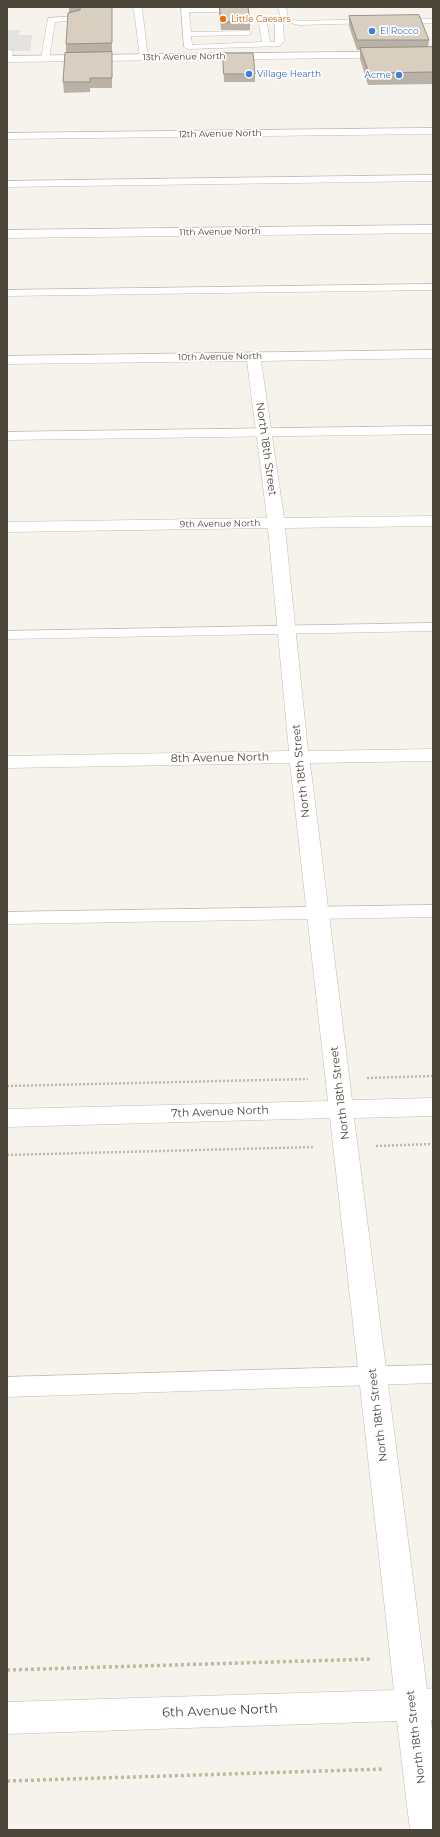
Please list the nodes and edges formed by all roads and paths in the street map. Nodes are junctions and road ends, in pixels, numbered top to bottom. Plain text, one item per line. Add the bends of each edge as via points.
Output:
1 (76, 7) edge
2 (134, 7) edge
3 (280, 8) edge
4 (186, 9) edge
5 (221, 10) edge
6 (261, 15) dead end
7 (285, 20) junction
8 (433, 20) edge
9 (248, 33) edge
10 (187, 34) junction
11 (259, 45) junction
12 (188, 52) junction
13 (433, 54) edge
14 (8, 56) edge
15 (144, 58) junction
16 (45, 59) junction
17 (433, 132) edge
18 (7, 136) edge
19 (433, 178) edge
20 (7, 184) edge
21 (433, 229) edge
22 (7, 234) edge
23 (433, 288) edge
24 (7, 293) edge
25 (433, 354) edge
26 (253, 356) junction
27 (7, 360) edge
28 (433, 430) edge
29 (263, 432) junction
30 (7, 436) edge
31 (433, 520) edge
32 (276, 523) junction
33 (7, 527) edge
34 (433, 627) edge
35 (287, 630) junction
36 (7, 635) edge
37 (433, 754) edge
38 (299, 757) junction
39 (7, 762) edge
40 (433, 911) edge
41 (318, 913) junction
42 (7, 918) edge
43 (433, 1076) edge
44 (339, 1079) junction
45 (7, 1086) edge
46 (433, 1107) edge
47 (342, 1109) junction
48 (7, 1118) edge
49 (433, 1144) edge
50 (347, 1146) junction
51 (7, 1155) edge
52 (433, 1374) edge
53 (373, 1375) junction
54 (7, 1387) edge
55 (406, 1658) junction
56 (7, 1670) edge
57 (422, 1704) edge
58 (7, 1718) edge
59 (419, 1768) junction
60 (7, 1781) edge
61 (427, 1830) edge

1 - 16 lane via 76,21 51,20
2 - 15 lane via 138,8
3 - 7 lane
4 - 5 lane
4 - 10 lane
6 - 11 lane via 267,41
7 - 8 lane via 299,23
7 - 11 lane via 279,23 280,42
9 - 10 lane
10 - 12 lane
11 - 12 lane
12 - 13 street, 13th Avenue North via 337,51
12 - 15 street, 13th Avenue North
14 - 16 street, 13th Avenue North
15 - 16 street, 13th Avenue North
17 - 18 street, 12th Avenue North
19 - 20 lane
21 - 22 street, 11th Avenue North
23 - 24 lane
25 - 26 street, 10th Avenue North
26 - 27 street, 10th Avenue North
26 - 29 street, North 18th Street
28 - 29 lane
29 - 30 lane
29 - 32 street, North 18th Street
31 - 32 street, 9th Avenue North
32 - 33 street, 9th Avenue North
32 - 35 street, North 18th Street
34 - 35 lane
35 - 36 lane
35 - 38 street, North 18th Street
37 - 38 street, 8th Avenue North
38 - 39 street, 8th Avenue North
38 - 41 street, North 18th Street
40 - 41 lane
41 - 42 lane
41 - 44 street, North 18th Street
43 - 44 path
44 - 45 path
44 - 47 street, North 18th Street
46 - 47 street, 7th Avenue North
47 - 48 street, 7th Avenue North
47 - 50 street, North 18th Street
49 - 50 path
50 - 51 path
50 - 53 street, North 18th Street
52 - 53 lane
53 - 54 lane
53 - 55 street, North 18th Street
55 - 56 path
55 - 57 street, North 18th Street
57 - 58 street, 6th Avenue North
57 - 59 street, North 18th Street
59 - 60 path
59 - 61 street, North 18th Street

